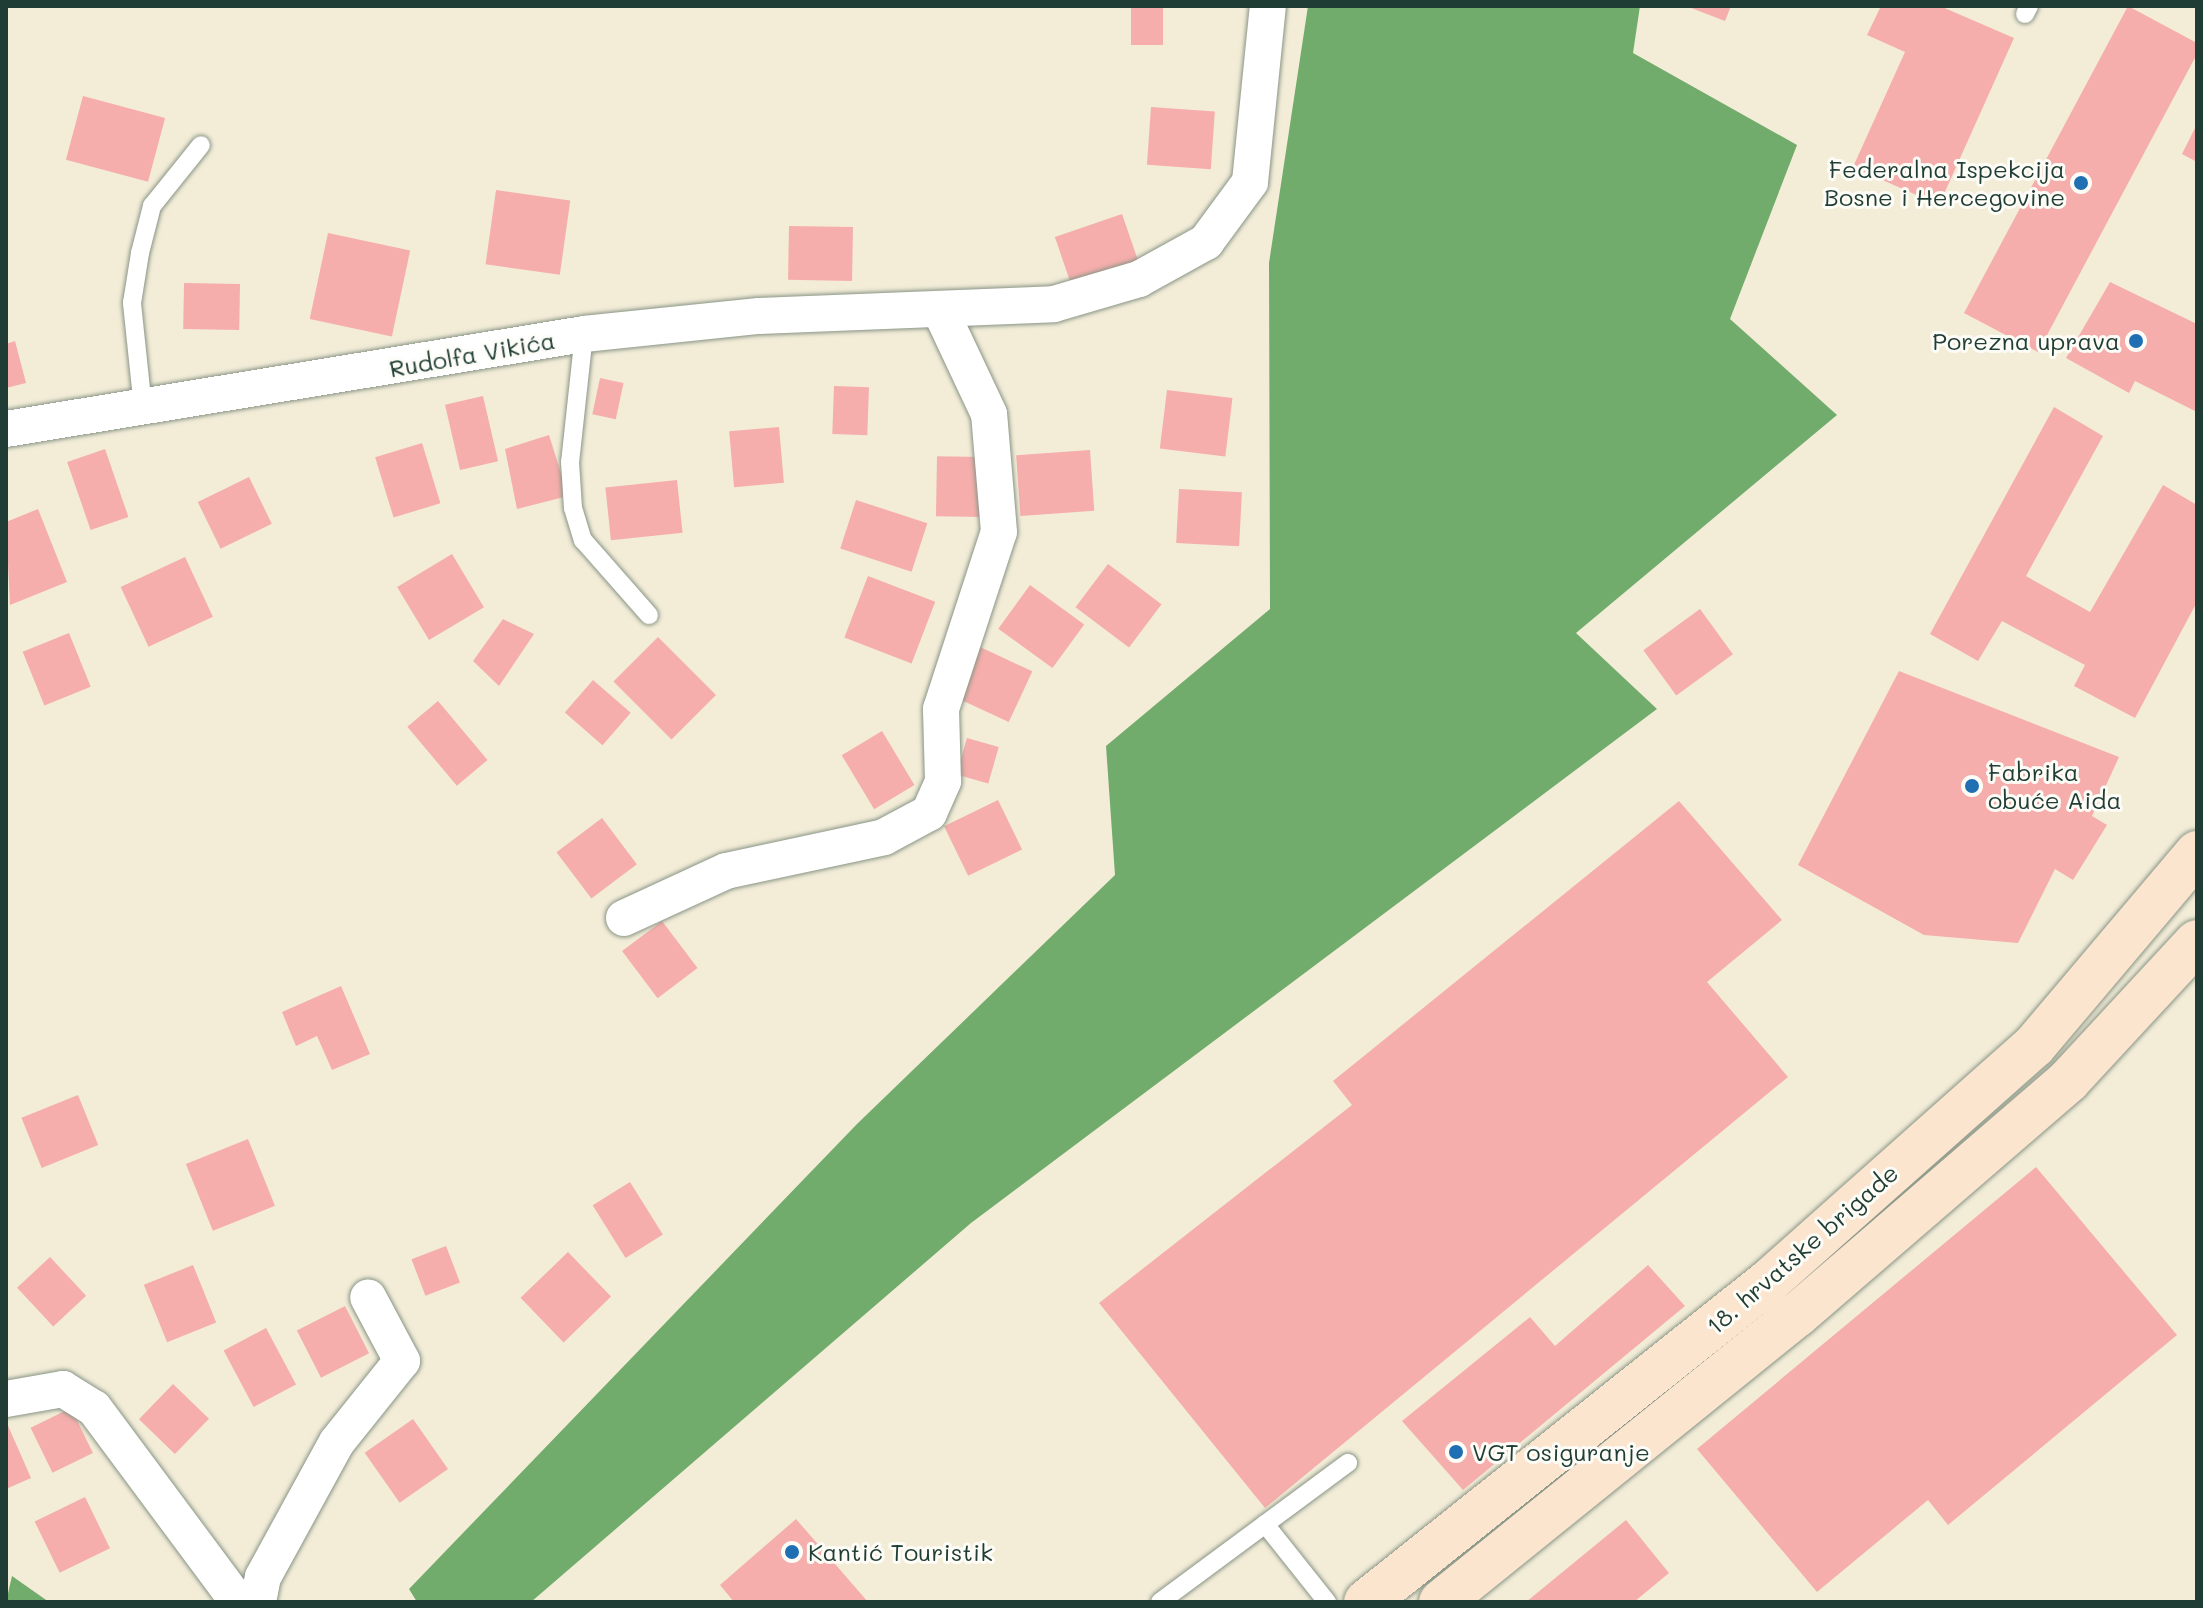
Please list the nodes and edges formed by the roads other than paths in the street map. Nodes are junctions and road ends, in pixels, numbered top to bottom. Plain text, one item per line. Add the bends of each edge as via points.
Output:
1 (1268, 6) edge
2 (201, 145) dead end
3 (941, 312) junction
4 (584, 334) junction
5 (143, 408) junction
6 (6, 429) edge
7 (649, 615) dead end
8 (2197, 853) edge
9 (624, 918) dead end
10 (2197, 942) edge
11 (368, 1297) dead end
12 (6, 1399) edge
13 (1348, 1463) dead end
14 (1265, 1524) junction
15 (238, 1602) edge
16 (258, 1602) edge
17 (1160, 1602) edge
18 (1327, 1602) edge
19 (1366, 1602) edge
20 (1441, 1602) edge

1 - 3 street, Rudolfa Vikića via 1250,182 1206,242 1139,279 1054,304
2 - 5 lane via 152,206 140,253 132,303
3 - 4 street, Rudolfa Vikića via 759,316
3 - 9 street via 989,414 999,532 941,709 943,781 929,813 884,837 726,871
4 - 5 street, Rudolfa Vikića
4 - 7 lane via 570,462 573,508 583,540
5 - 6 street, Rudolfa Vikića
8 - 19 main road, 18. hrvatske brigade via 2034,1046 1768,1282
10 - 20 main road, 18. hrvatske brigade via 2069,1080 1797,1315
11 - 16 street via 402,1361 337,1442 263,1577
12 - 15 street via 63,1389 94,1408
13 - 14 lane
14 - 17 lane
14 - 18 lane

